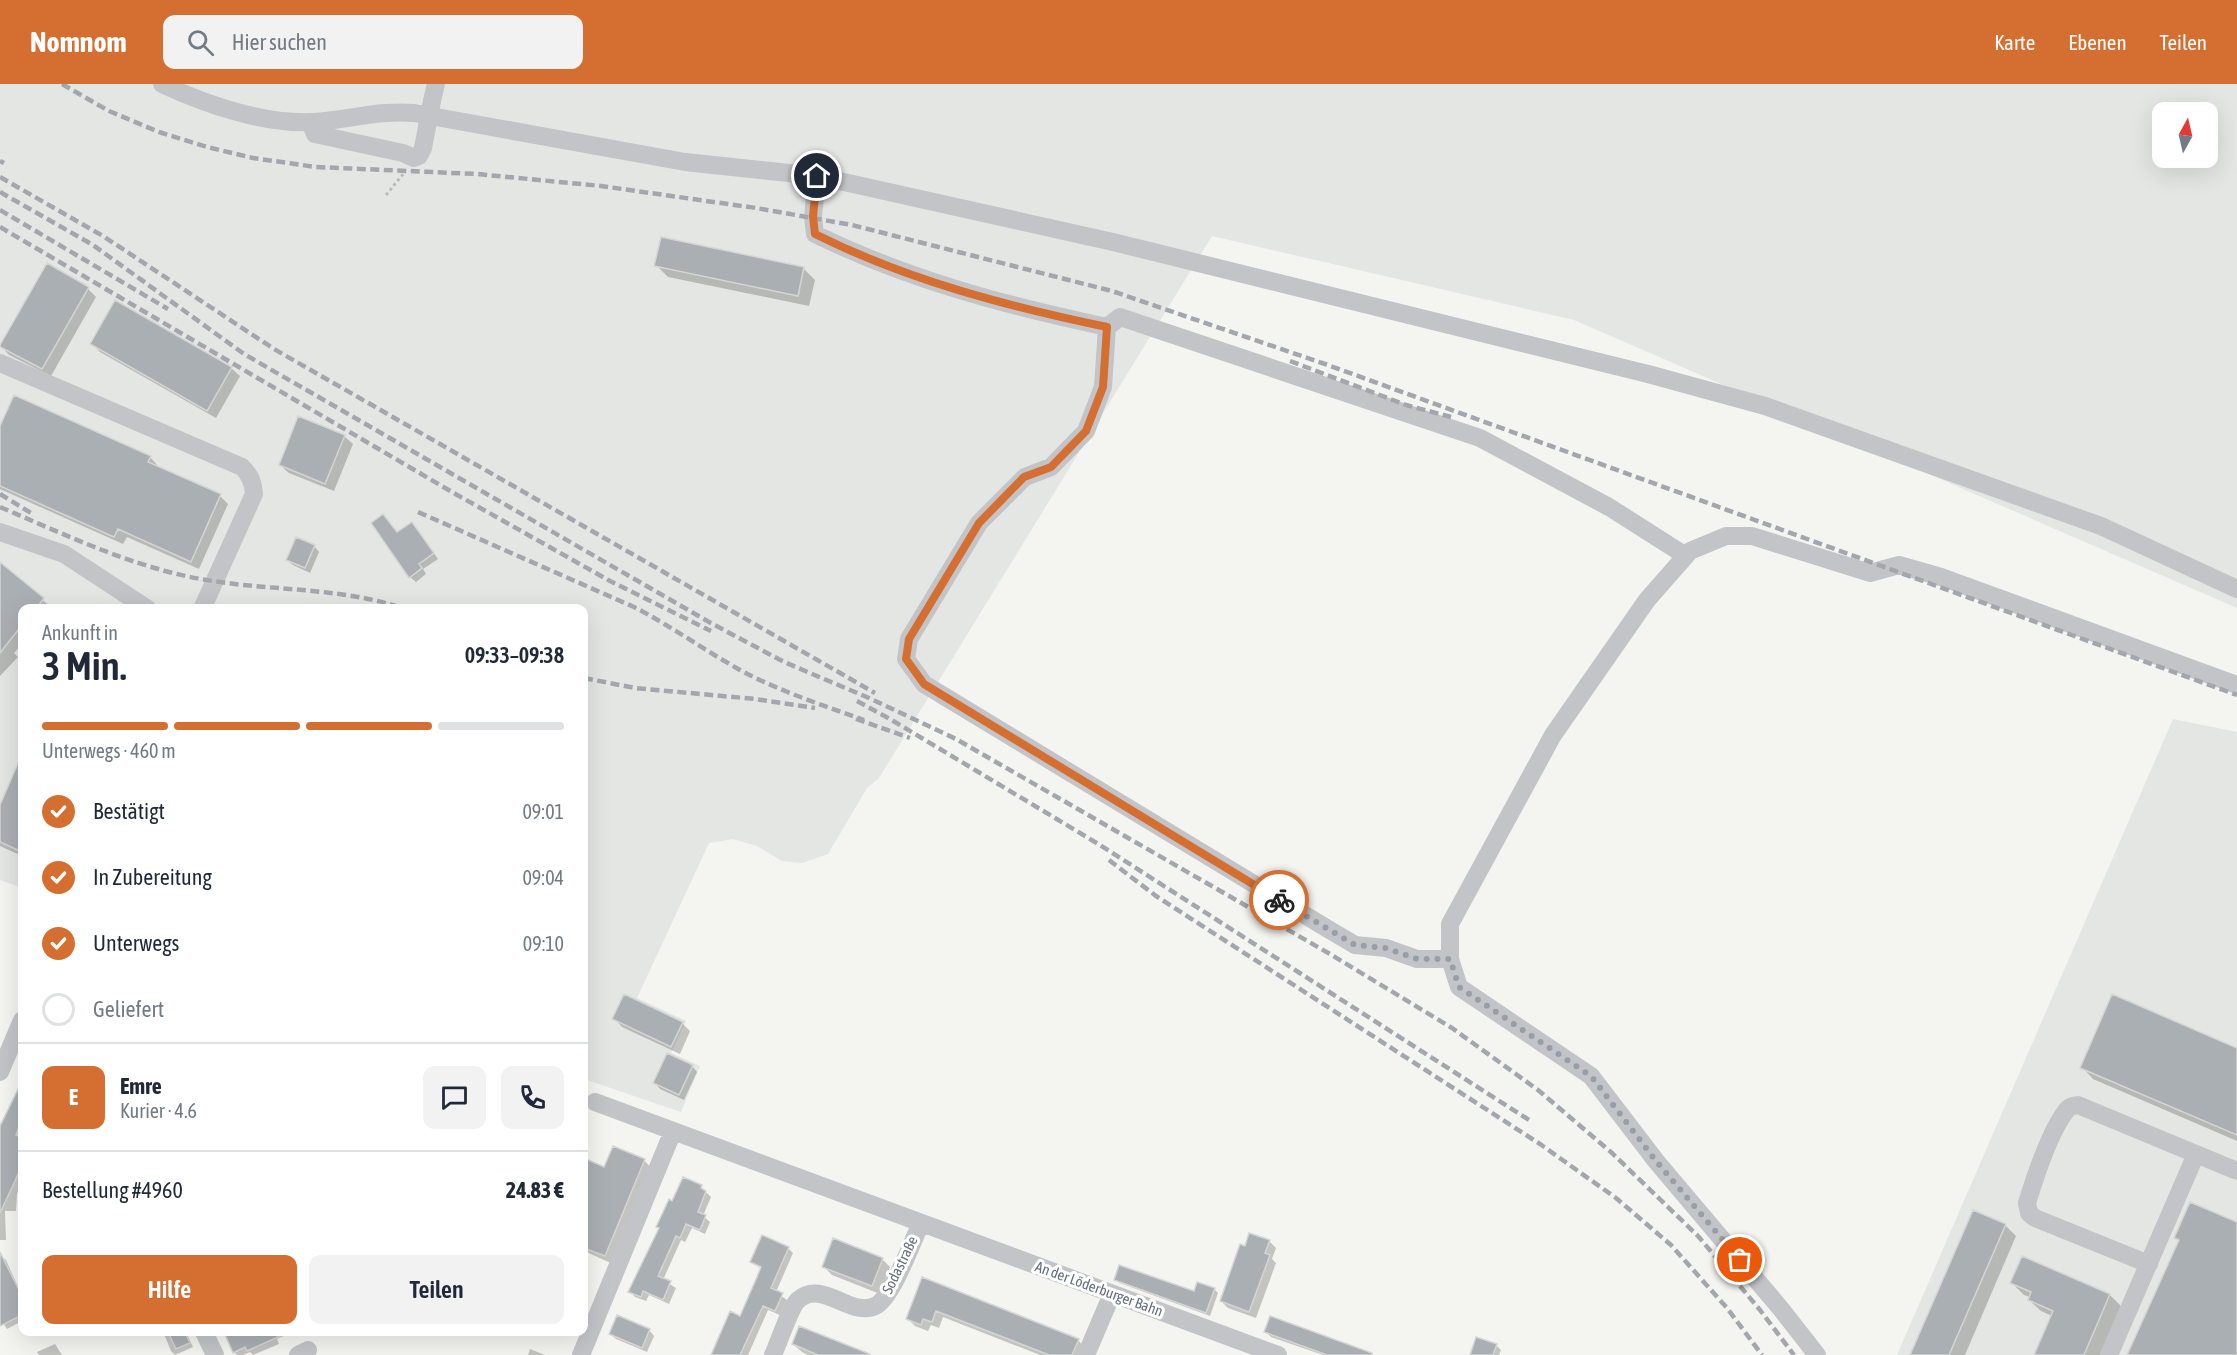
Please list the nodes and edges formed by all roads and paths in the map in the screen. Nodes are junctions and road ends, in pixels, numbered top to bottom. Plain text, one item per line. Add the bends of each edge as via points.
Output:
1 (162, 84) edge
2 (434, 93) edge
3 (310, 122) junction
4 (418, 153) junction
5 (817, 176) junction
6 (386, 195) dead end
7 (1107, 327) junction
8 (0, 363) edge
9 (0, 532) edge
10 (1686, 556) junction
11 (2237, 589) edge
12 (140, 604) edge
13 (204, 604) edge
14 (2237, 685) edge
15 (1450, 959) junction
16 (18, 1029) edge
17 (0, 1072) edge
18 (595, 1102) dead end
19 (673, 1131) junction
20 (2196, 1154) junction
21 (2237, 1171) edge
22 (921, 1223) junction
23 (2149, 1264) junction
24 (1112, 1294) junction
25 (206, 1336) edge
26 (215, 1355) edge
27 (581, 1355) edge
28 (773, 1355) edge
29 (1086, 1355) edge
30 (1278, 1355) edge
31 (1817, 1355) edge
32 (2109, 1355) edge

1 - 3 street via 229,110
2 - 4 street, bridge
3 - 4 street via 315,134
3 - 5 street via 376,112 414,113 685,162
4 - 6 path
5 - 7 street via 815,234 946,288
5 - 11 street via 1113,242 1765,406 2101,526
7 - 10 street via 1120,317 1480,438 1609,507
7 - 15 street via 1103,387 1086,431 1051,467 1024,477 979,523 909,639 906,659 924,684 1355,945 1386,948 1417,959
8 - 13 street via 242,467 249,474 254,494
9 - 12 street via 64,554
10 - 14 street via 1726,536 1752,536 1870,573 1899,565
10 - 15 street via 1647,600 1553,735 1450,924
15 - 31 street via 1459,987 1591,1076
16 - 17 street
18 - 19 street, An der Löderburger Bahn
19 - 22 street, An der Löderburger Bahn
19 - 27 street
20 - 21 street
20 - 23 street
20 - 23 street via 2078,1105 2065,1111 2051,1140 2027,1203 2029,1213
22 - 24 street, An der Löderburger Bahn
22 - 28 street, Sodastraße via 887,1296 875,1306 861,1308 825,1294 807,1294 796,1301
23 - 32 street
24 - 29 street
24 - 30 street, An der Löderburger Bahn
25 - 26 street

